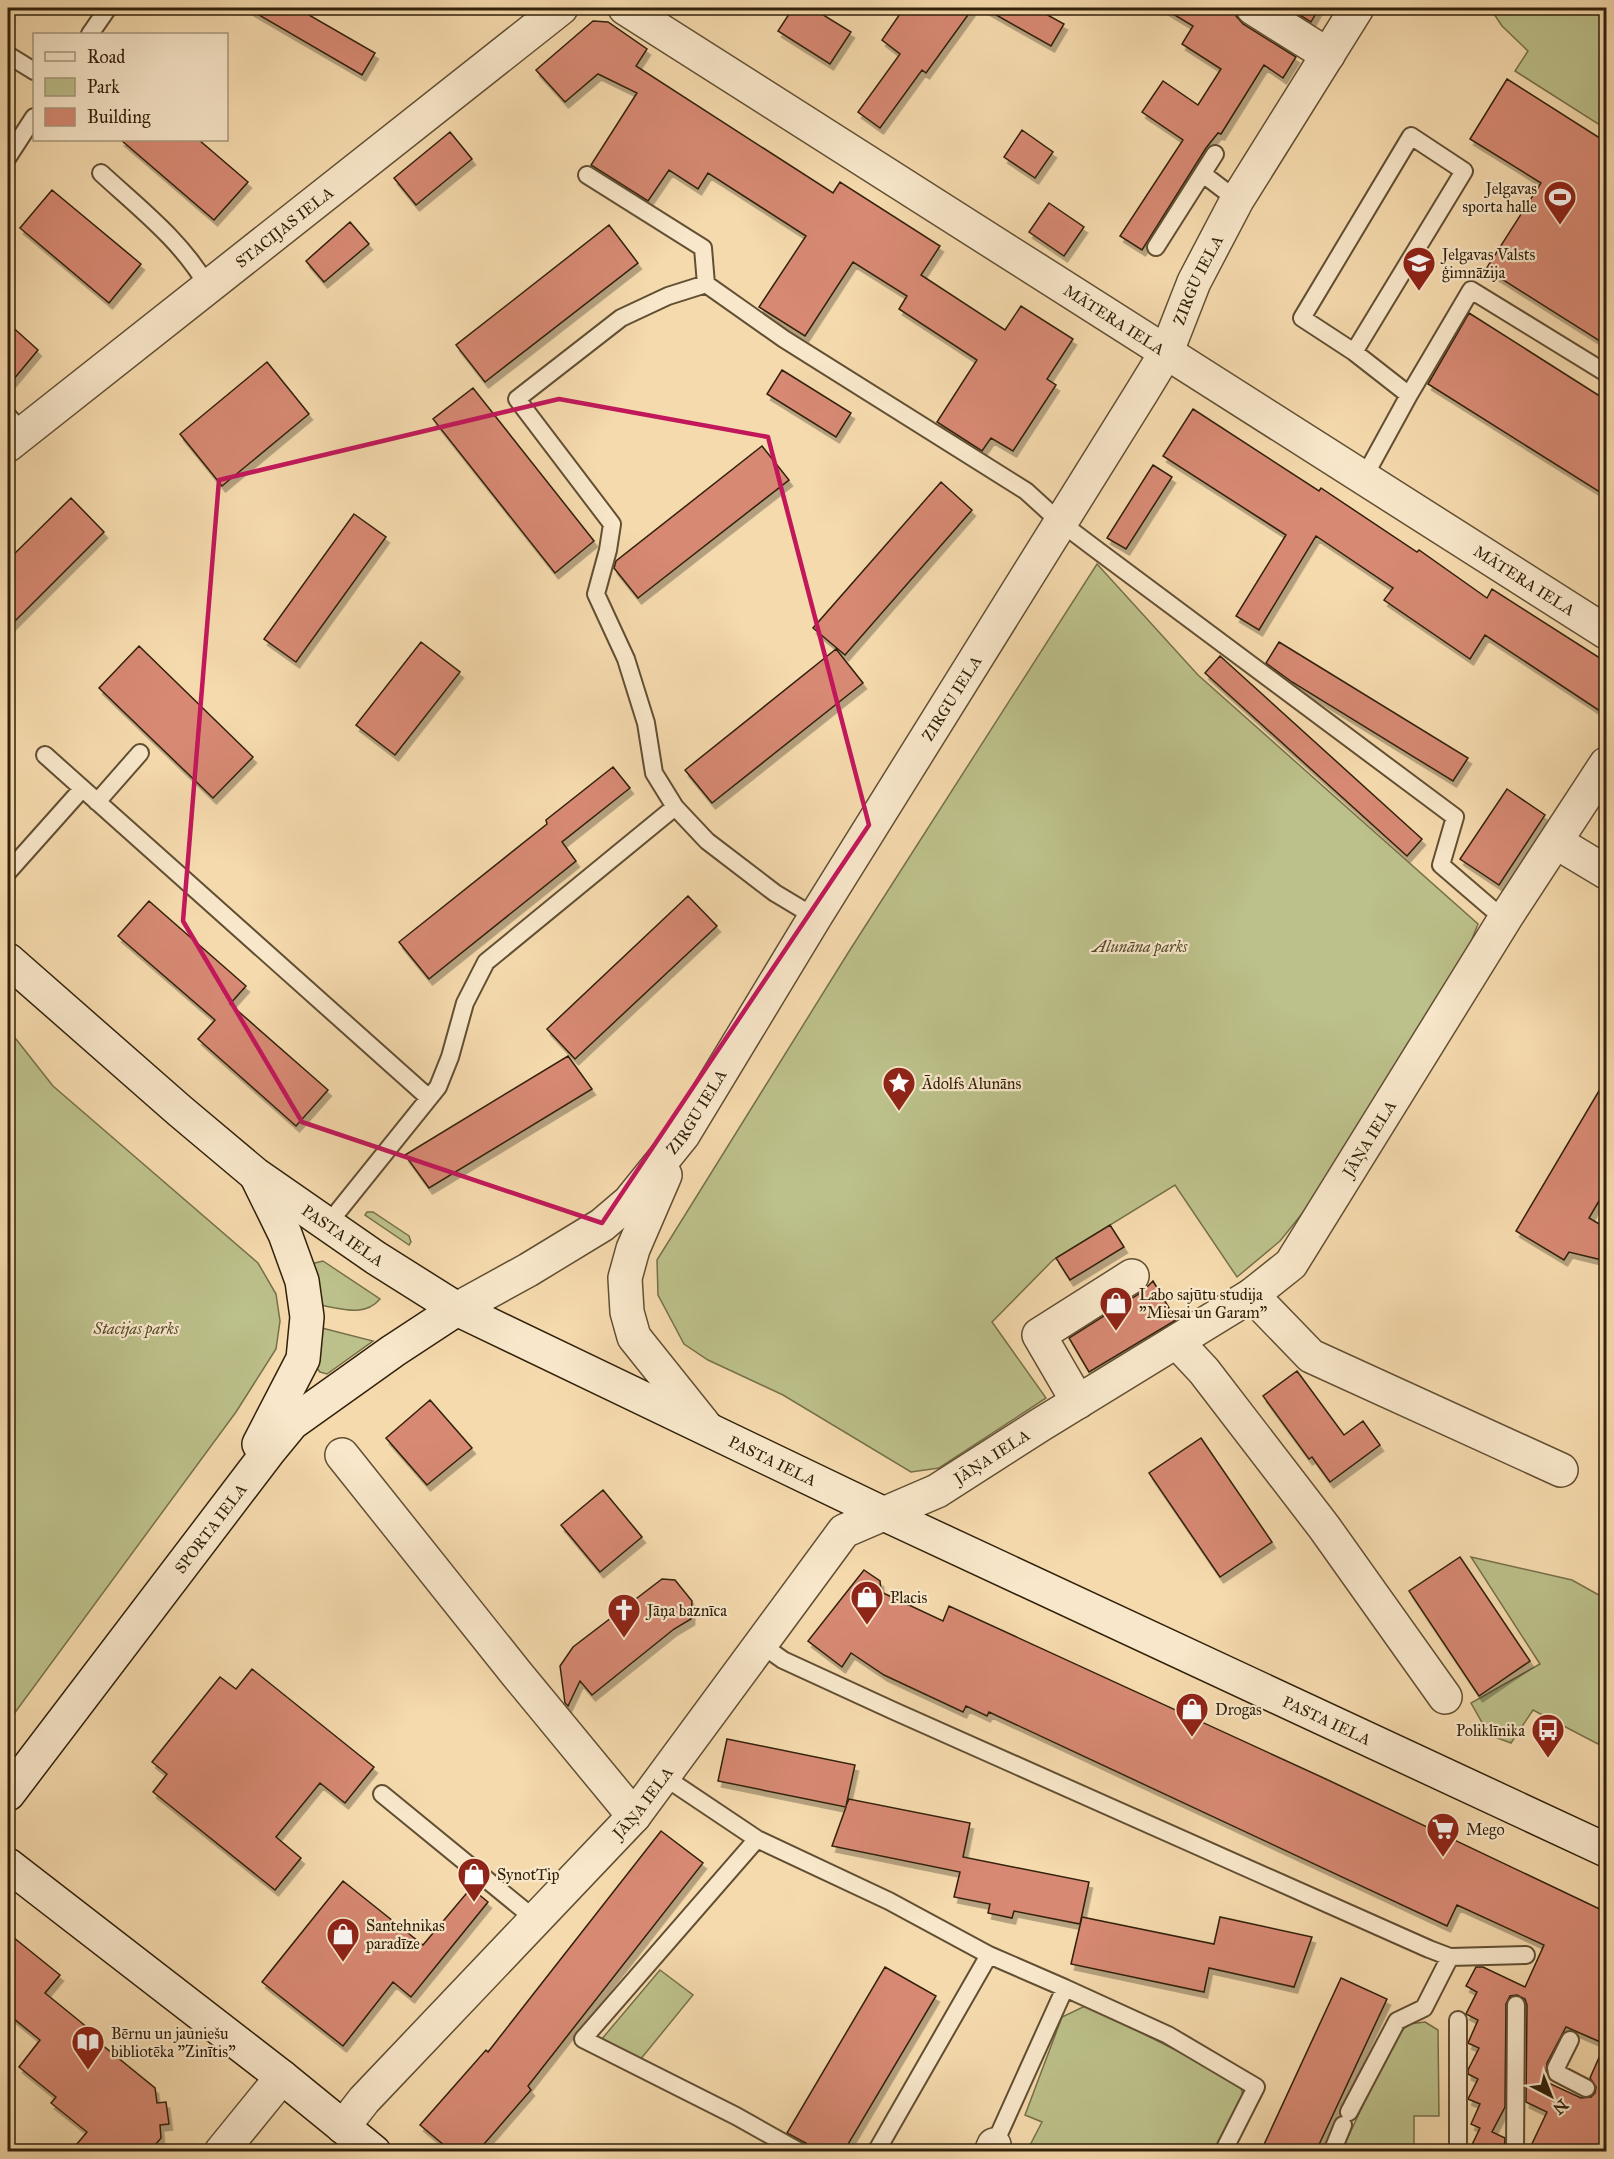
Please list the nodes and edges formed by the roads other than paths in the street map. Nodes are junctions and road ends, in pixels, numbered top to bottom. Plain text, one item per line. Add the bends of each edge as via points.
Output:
1 (108, 8) edge
2 (561, 8) edge
3 (625, 8) edge
4 (1253, 8) edge
5 (1357, 8) edge
6 (91, 33) edge
7 (8, 55) edge
8 (1328, 55) junction
9 (33, 70) edge
10 (33, 119) edge
11 (1215, 154) dead end
12 (8, 157) edge
13 (101, 173) dead end
14 (1203, 174) junction
15 (587, 175) dead end
16 (1237, 200) junction
17 (1156, 247) dead end
18 (706, 284) junction
19 (208, 287) junction
20 (1167, 351) junction
21 (1354, 352) junction
22 (1606, 373) edge
23 (1409, 395) junction
24 (13, 431) edge
25 (1363, 478) junction
26 (1060, 522) junction
27 (1606, 632) edge
28 (140, 753) dead end
29 (45, 755) dead end
30 (1606, 764) edge
31 (82, 789) junction
32 (97, 802) junction
33 (675, 807) junction
34 (1556, 842) junction
35 (8, 872) edge
36 (1606, 872) edge
37 (815, 917) junction
38 (1506, 917) junction
39 (8, 960) edge
40 (429, 1098) junction
41 (683, 1135) junction
42 (255, 1174) junction
43 (327, 1225) junction
44 (1132, 1276) dead end
45 (1252, 1295) junction
46 (457, 1309) junction
47 (1177, 1342) junction
48 (1078, 1402) junction
49 (706, 1427) junction
50 (342, 1455) dead end
51 (1561, 1470) dead end
52 (230, 1502) junction
53 (882, 1513) junction
54 (759, 1643) junction
55 (1445, 1697) dead end
56 (663, 1776) junction
57 (8, 1794) edge
58 (382, 1794) dead end
59 (634, 1816) junction
60 (757, 1839) junction
61 (1606, 1850) edge
62 (8, 1865) edge
63 (536, 1920) junction
64 (989, 1955) junction
65 (1526, 1955) dead end
66 (1450, 1957) junction
67 (1065, 1988) junction
68 (1516, 2005) dead end
69 (1458, 2020) dead end
70 (1570, 2040) dead end
71 (282, 2077) junction
72 (1586, 2088) dead end
73 (344, 2127) junction
74 (993, 2148) edge
75 (221, 2151) edge
76 (374, 2151) edge
77 (800, 2151) edge
78 (876, 2151) edge
79 (1223, 2151) edge
80 (1332, 2151) edge
81 (1458, 2151) edge
82 (1515, 2151) edge

1 - 6 lane
2 - 19 street, STACIJAS IELA
3 - 20 street, MĀTERA IELA
4 - 8 street
5 - 8 street, ZIRGU IELA
7 - 9 lane
8 - 16 street, ZIRGU IELA
10 - 12 lane
11 - 14 lane
13 - 19 lane via 176,242
14 - 16 lane
14 - 17 lane
15 - 18 lane via 703,248
16 - 20 street, ZIRGU IELA via 1194,282
18 - 26 lane via 784,339 1026,491
18 - 33 lane via 621,318 517,399 612,524 596,594 626,659 646,723 654,773
19 - 24 street, STACIJAS IELA
20 - 25 street, MĀTERA IELA
20 - 26 street, ZIRGU IELA
21 - 21 lane via 1302,318 1411,136 1464,171
21 - 23 lane
22 - 23 lane via 1471,290
23 - 25 lane
25 - 27 street, MĀTERA IELA
26 - 37 street, ZIRGU IELA
26 - 38 lane via 1455,817 1441,865
28 - 32 lane
29 - 31 lane
30 - 34 street, JĀŅA IELA
31 - 32 lane
31 - 35 lane
32 - 40 lane
33 - 37 lane via 706,841 775,893
33 - 40 lane via 486,962 465,1003 438,1087
34 - 36 street
34 - 38 street, JĀŅA IELA
37 - 41 street, ZIRGU IELA
38 - 45 street, JĀŅA IELA via 1291,1264
39 - 42 street, PASTA IELA
40 - 43 lane
41 - 46 street, ZIRGU IELA via 629,1202 602,1225
41 - 49 street via 633,1249 625,1278 627,1312 634,1337
42 - 43 street, PASTA IELA
42 - 52 street via 285,1234 302,1281 306,1335 303,1359
43 - 46 street, PASTA IELA
44 - 48 street via 1039,1335
45 - 47 street, JĀŅA IELA
45 - 51 street via 1311,1356
46 - 49 street, PASTA IELA
46 - 52 street, SPORTA IELA via 292,1424
47 - 48 street, JĀŅA IELA
47 - 55 street via 1204,1371 1324,1527
48 - 53 street, JĀŅA IELA via 937,1491
49 - 53 street, PASTA IELA
50 - 59 street
52 - 57 street, SPORTA IELA
53 - 54 street, JĀŅA IELA via 844,1531
53 - 61 street, PASTA IELA
54 - 56 street, JĀŅA IELA
54 - 66 lane via 783,1660 894,1711
56 - 59 street, JĀŅA IELA
56 - 60 lane
58 - 63 lane
59 - 63 street, JĀŅA IELA
60 - 64 lane via 889,1901
60 - 77 lane via 583,2038
62 - 71 street
63 - 73 street, JĀŅA IELA via 364,2100
64 - 67 lane
64 - 78 lane
65 - 66 lane
66 - 80 lane via 1424,2007 1398,2021
67 - 74 lane
67 - 79 lane via 1168,2035 1256,2087
68 - 82 lane
69 - 81 lane
70 - 72 lane via 1557,2073
71 - 73 street
71 - 75 street
73 - 76 street

